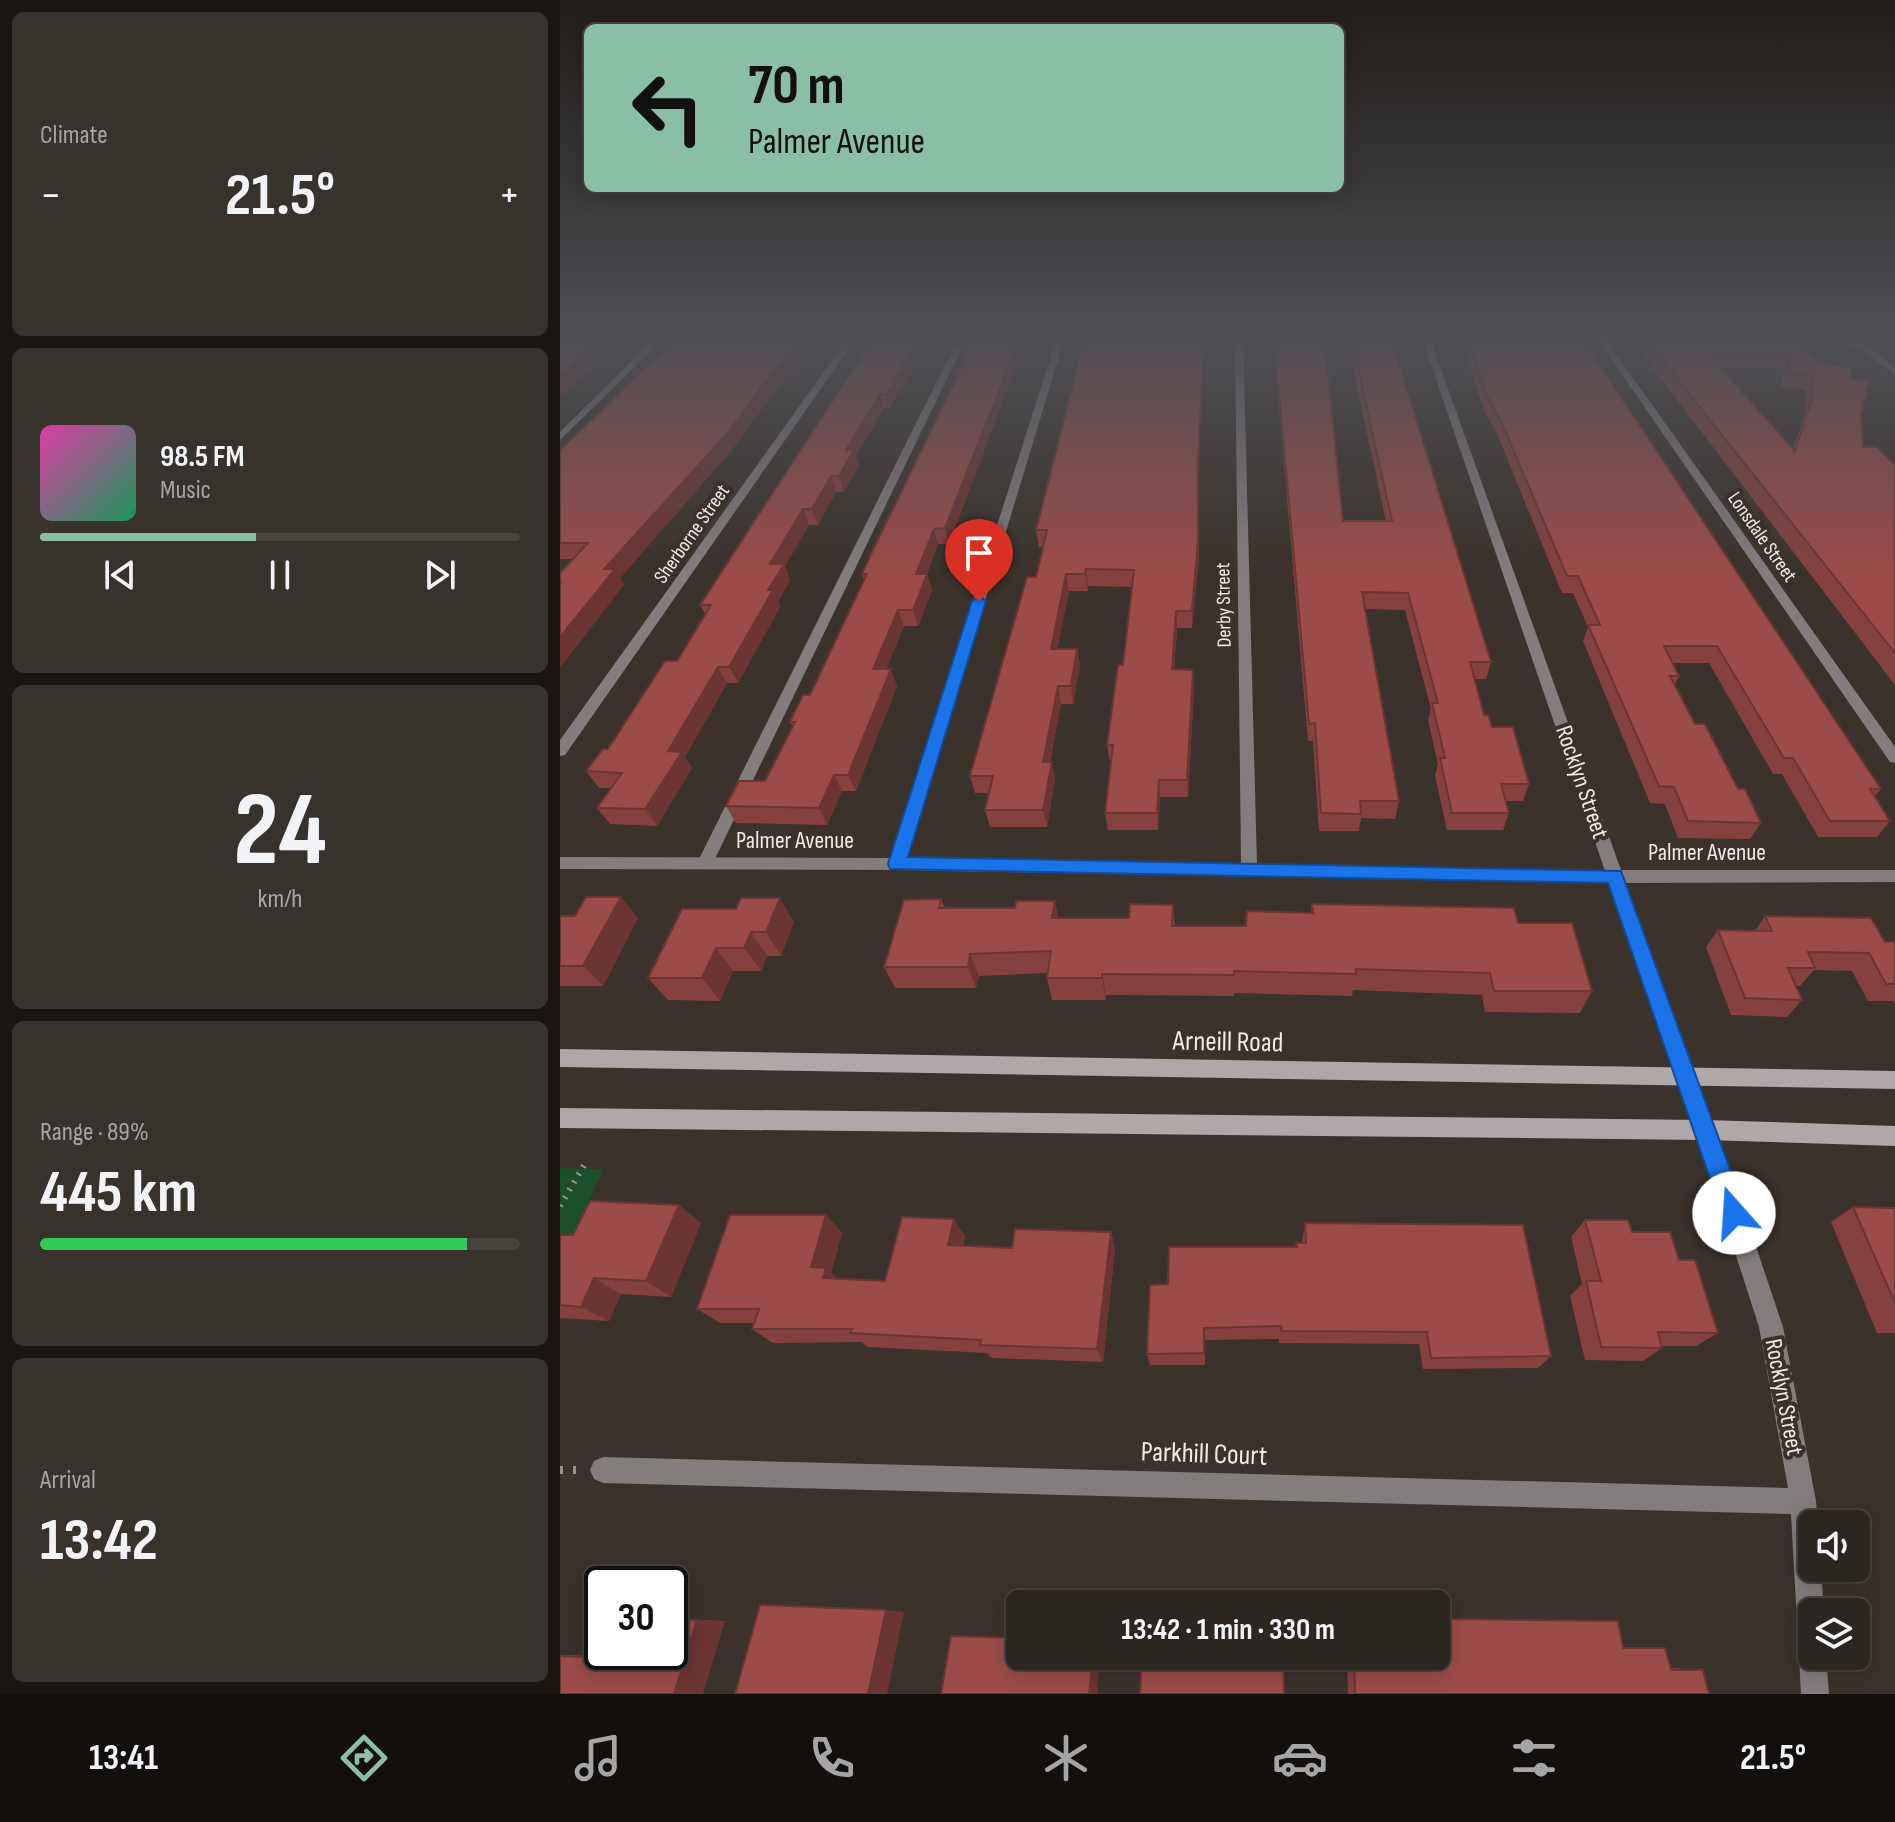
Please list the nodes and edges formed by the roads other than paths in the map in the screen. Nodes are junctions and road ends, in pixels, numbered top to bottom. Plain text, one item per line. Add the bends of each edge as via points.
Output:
1 (581, 416) edge
2 (797, 416) edge
3 (924, 416) edge
4 (1036, 416) edge
5 (1240, 416) edge
6 (1453, 416) edge
7 (1655, 416) edge
8 (560, 437) edge
9 (560, 751) edge
10 (1895, 758) edge
11 (560, 863) edge
12 (897, 864) junction
13 (704, 865) junction
14 (1249, 871) junction
15 (1615, 876) junction
16 (1895, 876) edge
17 (560, 1058) edge
18 (1687, 1077) junction
19 (1895, 1080) edge
20 (560, 1118) edge
21 (1705, 1130) junction
22 (1895, 1136) edge
23 (603, 1470) dead end
24 (1803, 1501) junction
25 (1809, 1598) edge
26 (1813, 1670) edge
27 (1815, 1694) edge

1 - 8 street
2 - 9 street, Sherborne Street
3 - 13 street
4 - 12 street
5 - 14 street, Derby Street
6 - 15 street, Rocklyn Street
7 - 10 street, Lonsdale Street
11 - 13 street, Palmer Avenue
12 - 13 street, Palmer Avenue
12 - 14 street, Palmer Avenue
14 - 15 street, Palmer Avenue
15 - 16 street, Palmer Avenue
15 - 18 street, Rocklyn Street
17 - 18 main road, Arneill Road
18 - 19 main road, Arneill Road
18 - 21 street, Rocklyn Street
20 - 21 main road
21 - 22 main road
21 - 24 street, Rocklyn Street via 1771,1327
23 - 24 street, Parkhill Court
24 - 25 street, Rocklyn Street
26 - 27 street

